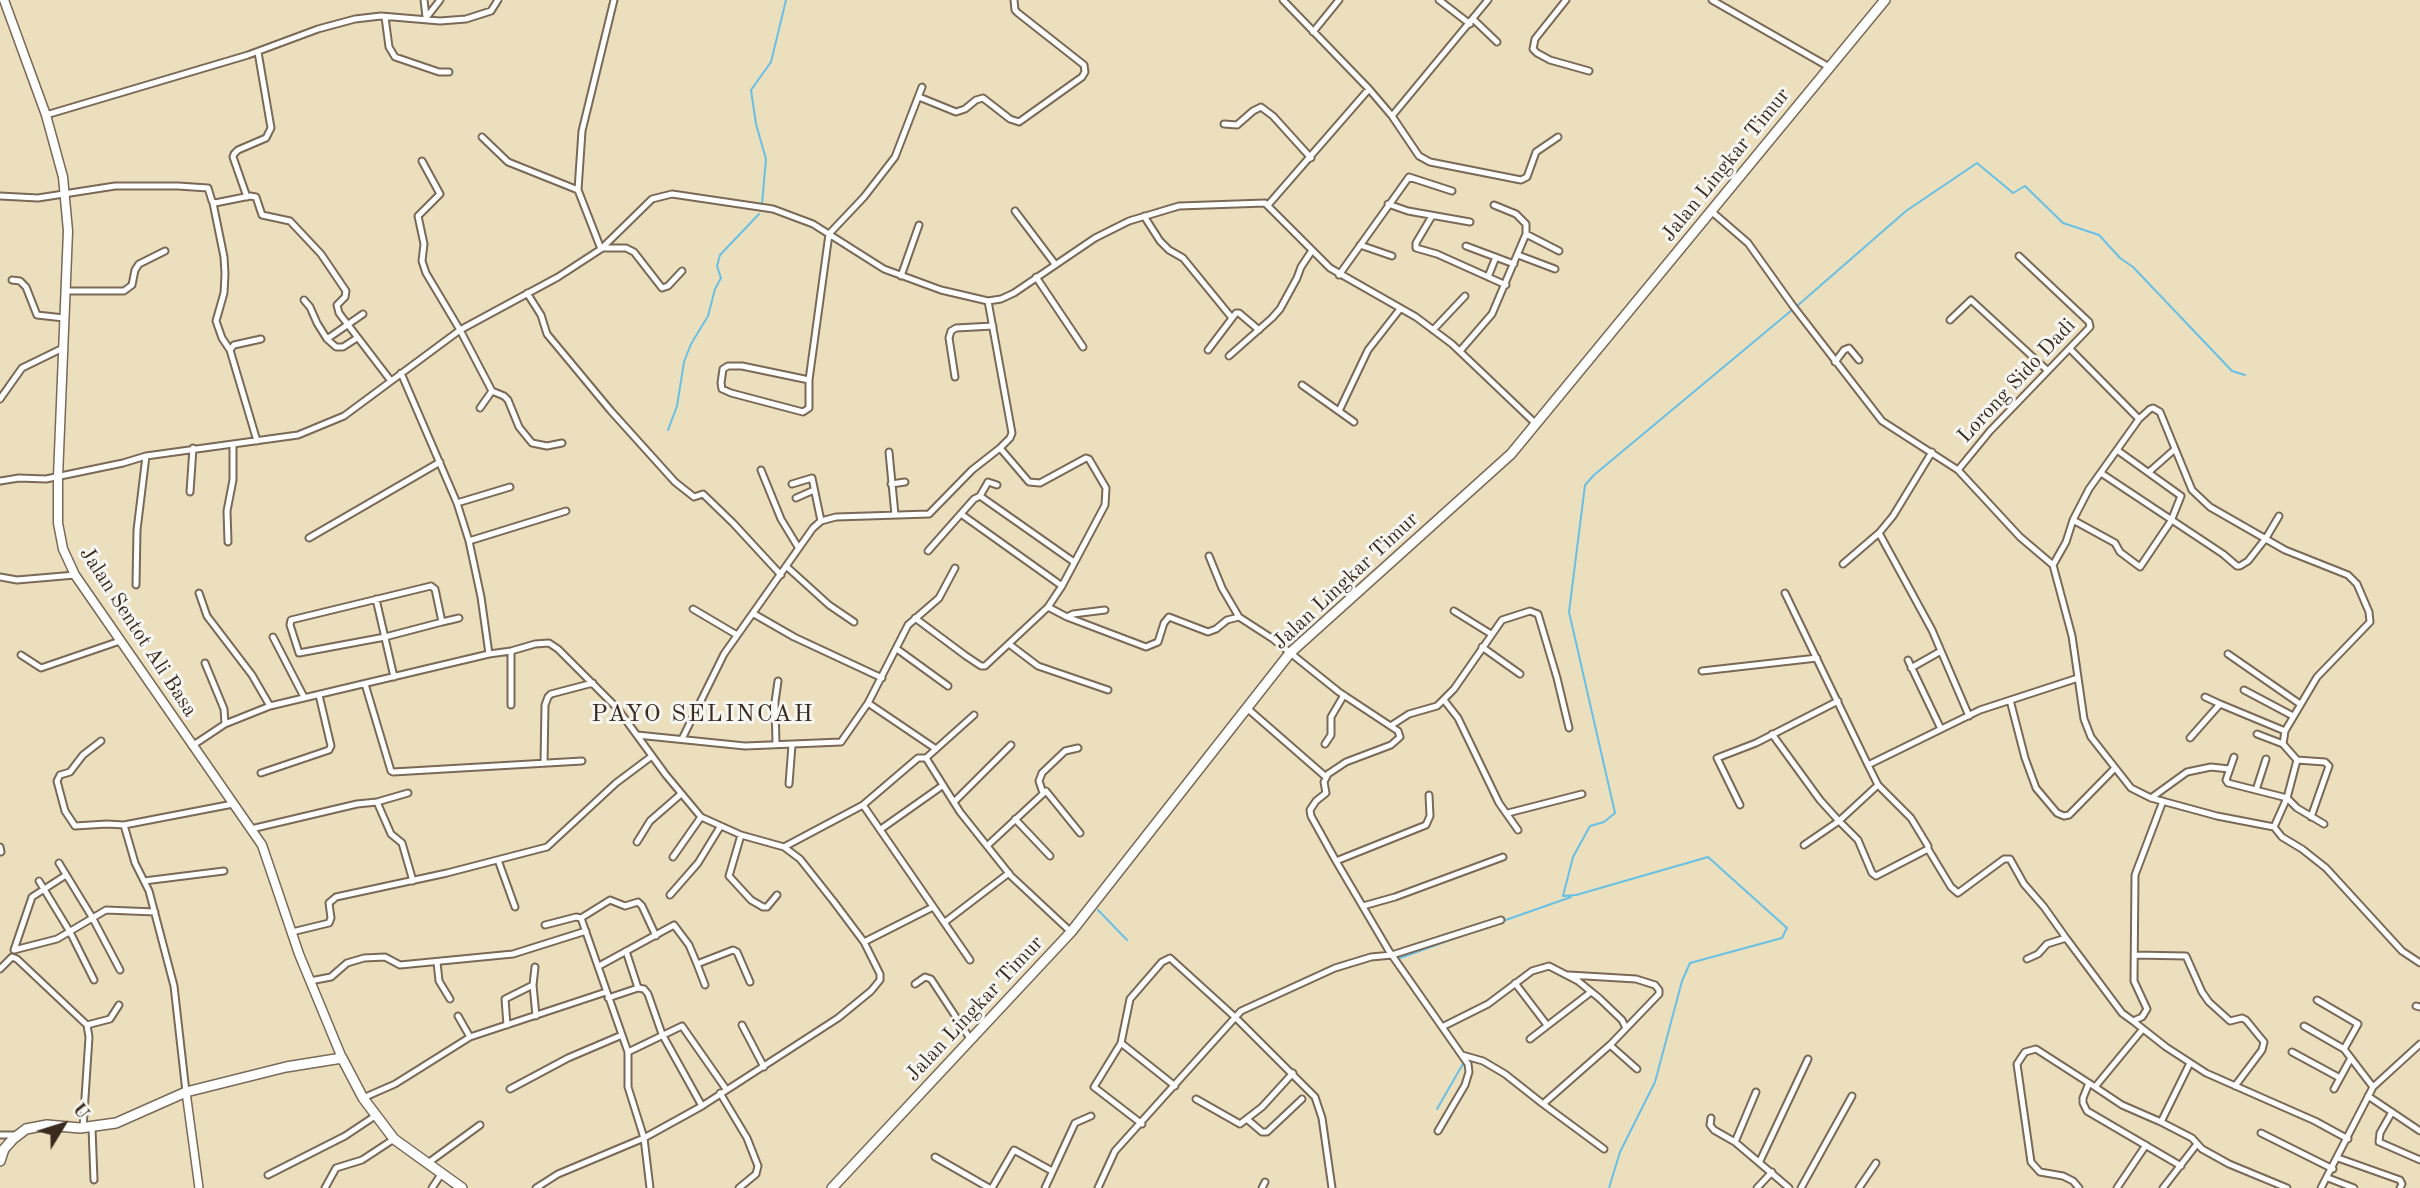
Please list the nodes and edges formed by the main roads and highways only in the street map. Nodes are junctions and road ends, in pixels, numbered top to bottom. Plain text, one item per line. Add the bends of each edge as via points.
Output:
1 (4, 0) edge
2 (1885, 0) edge
3 (342, 1058) junction
4 (0, 1160) edge
5 (462, 1188) edge
6 (832, 1188) edge

1 - 3 main road, Jalan Sentot Ali Basa via 46,115 65,194 68,231 58,477 63,549 75,576 262,845
2 - 6 highway, Jalan Lingkar Timur via 1502,463 1290,653 1071,932
3 - 4 highway via 186,1092 116,1124 26,1129 4,1149
3 - 5 highway, Jalan Sentot Ali Basa via 363,1098 394,1139

